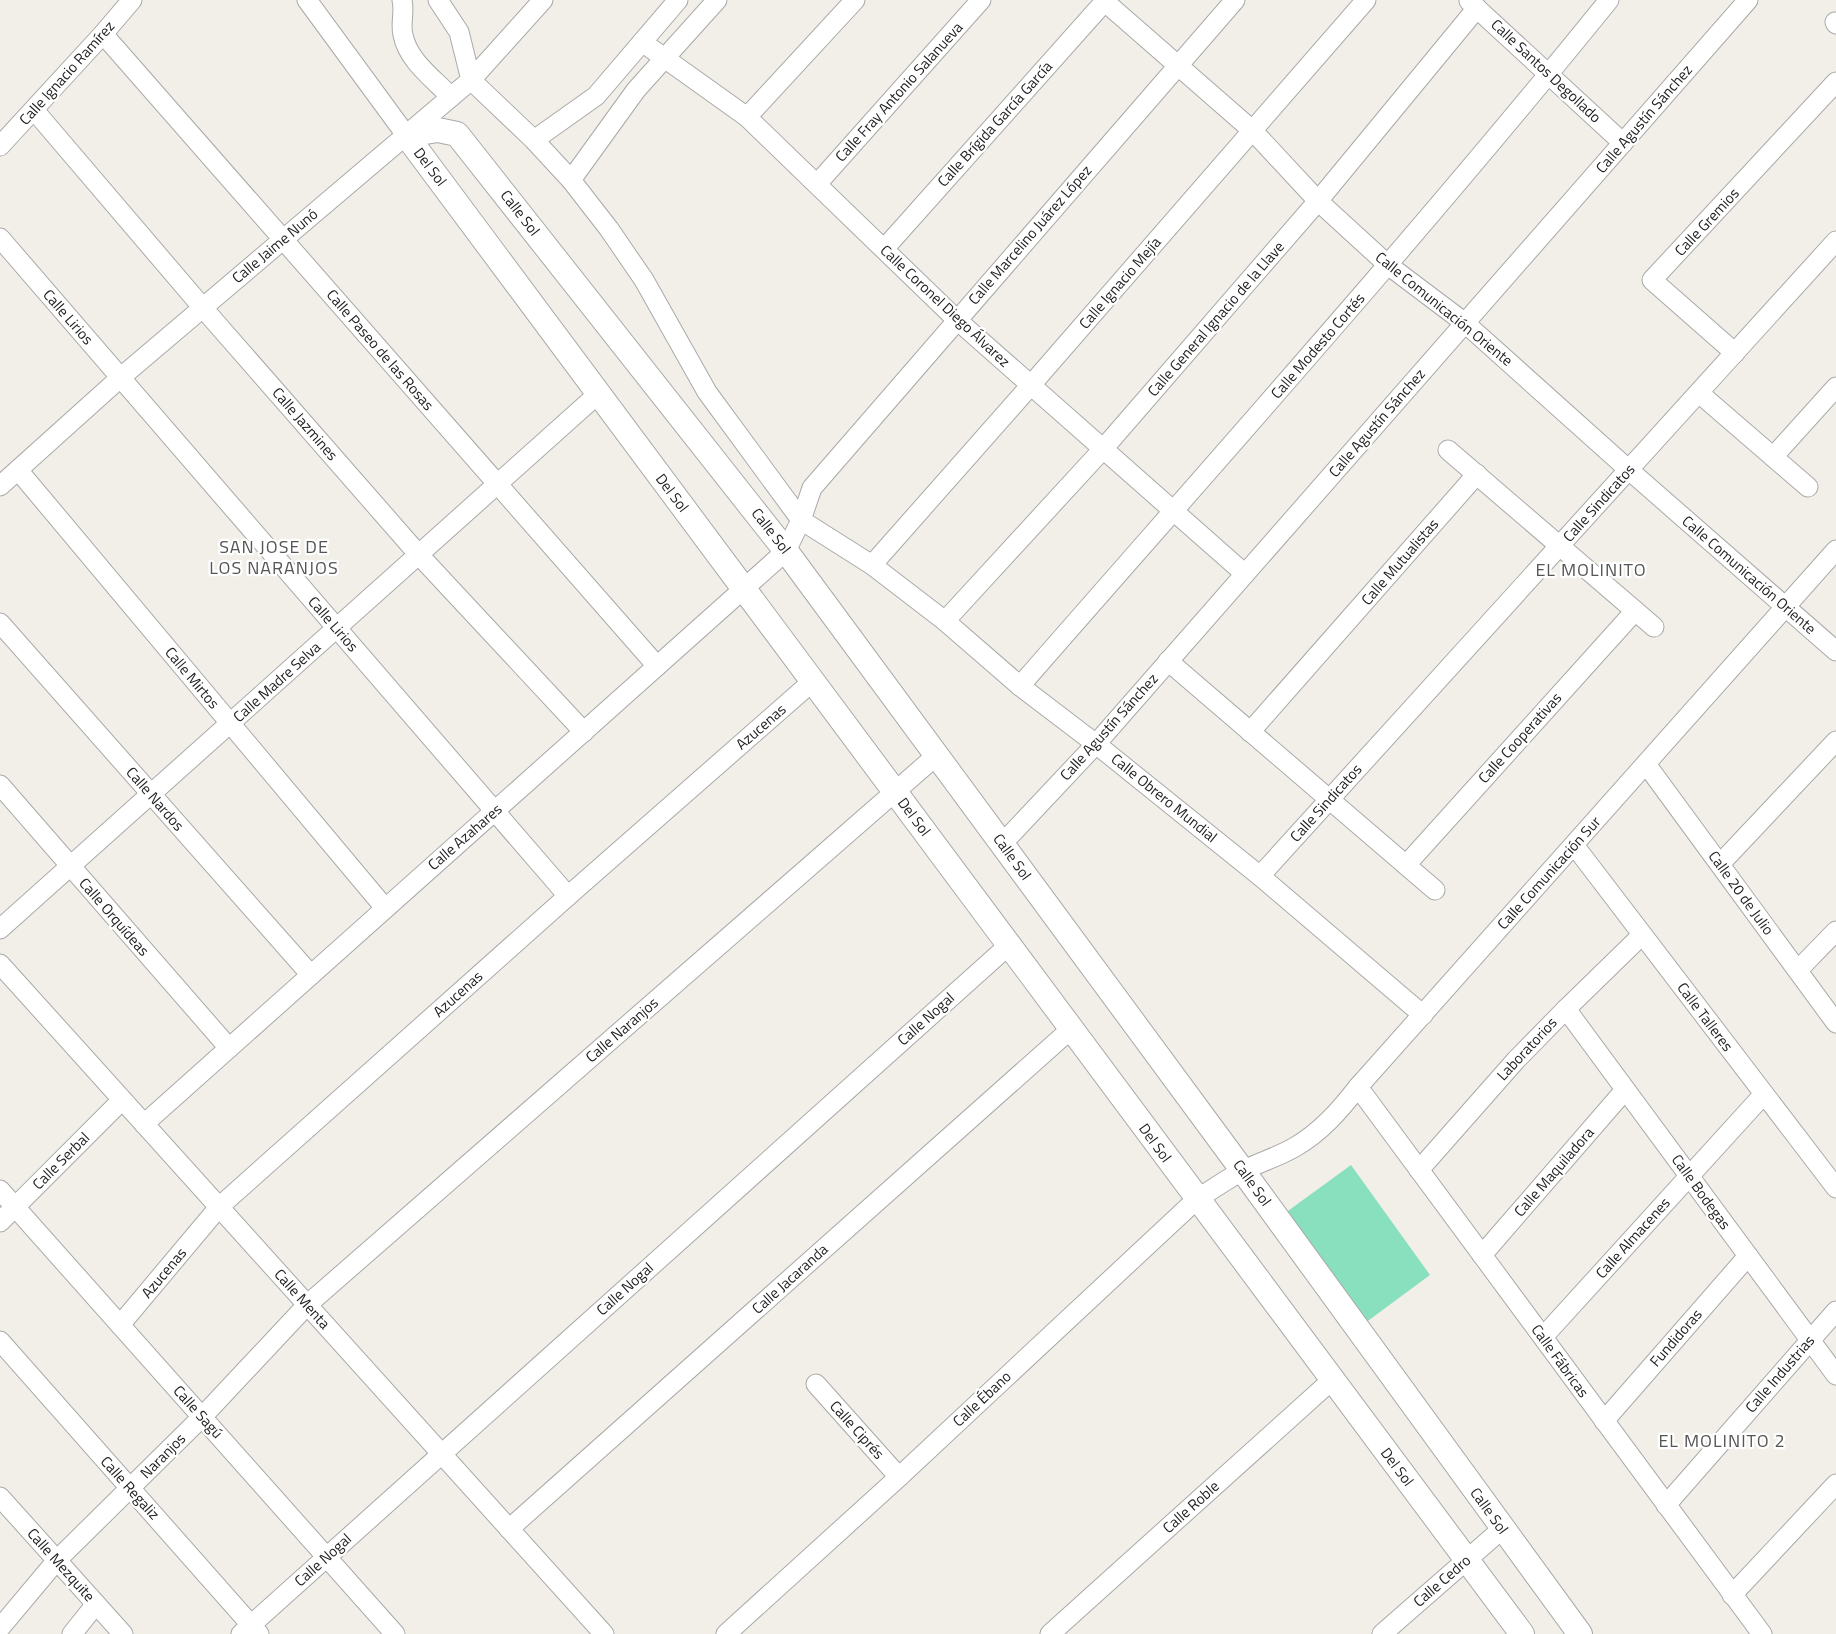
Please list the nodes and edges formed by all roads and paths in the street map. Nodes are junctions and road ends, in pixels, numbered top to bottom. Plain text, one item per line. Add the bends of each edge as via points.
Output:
1 (132, 0) edge
2 (307, 0) edge
3 (438, 0) edge
4 (543, 0) edge
5 (678, 0) edge
6 (718, 0) edge
7 (855, 0) edge
8 (981, 0) edge
9 (1104, 0) edge
10 (1235, 0) edge
11 (1366, 0) edge
12 (1609, 0) edge
13 (1748, 0) edge
14 (406, 3) edge
15 (1473, 4) edge
16 (103, 34) junction
17 (642, 42) junction
18 (665, 59) junction
19 (1178, 66) junction
20 (1549, 74) junction
21 (471, 80) junction
22 (1836, 82) edge
23 (636, 90) junction
24 (596, 96) junction
25 (451, 97) junction
26 (34, 110) junction
27 (747, 117) junction
28 (1253, 131) junction
29 (406, 135) junction
30 (534, 140) junction
31 (1623, 143) junction
32 (0, 146) edge
33 (571, 180) junction
34 (817, 184) junction
35 (1318, 201) junction
36 (0, 238) edge
37 (283, 239) junction
38 (1836, 241) edge
39 (884, 249) junction
40 (1388, 265) junction
41 (203, 308) junction
42 (957, 320) junction
43 (1465, 323) junction
44 (1735, 353) junction
45 (120, 378) junction
46 (1031, 385) junction
47 (1836, 387) edge
48 (1698, 393) junction
49 (598, 394) junction
50 (1103, 449) junction
51 (1448, 450) dead end
52 (1773, 457) junction
53 (18, 470) junction
54 (1629, 470) junction
55 (1477, 474) junction
56 (498, 484) junction
57 (0, 486) edge
58 (1808, 487) dead end
59 (1173, 511) junction
60 (801, 520) junction
61 (1560, 546) junction
62 (1836, 550) edge
63 (786, 551) junction
64 (419, 555) junction
65 (872, 565) junction
66 (1245, 574) junction
67 (744, 589) junction
68 (1786, 606) junction
69 (1635, 610) junction
70 (945, 621) junction
71 (0, 623) edge
72 (1654, 627) dead end
73 (337, 628) junction
74 (1836, 651) edge
75 (1168, 661) junction
76 (657, 666) junction
77 (813, 682) junction
78 (1020, 686) junction
79 (230, 724) junction
80 (584, 732) junction
81 (1250, 732) junction
82 (1836, 741) edge
83 (1096, 744) junction
84 (937, 755) junction
85 (1646, 764) junction
86 (0, 785) edge
87 (895, 792) junction
88 (151, 794) junction
89 (1329, 800) junction
90 (494, 811) junction
91 (1002, 844) junction
92 (1574, 845) junction
93 (1720, 864) junction
94 (1406, 865) junction
95 (70, 866) junction
96 (1260, 876) junction
97 (1435, 890) dead end
98 (568, 896) junction
99 (385, 908) junction
100 (0, 929) edge
101 (1836, 931) edge
102 (1642, 934) junction
103 (1009, 945) junction
104 (0, 964) edge
105 (1798, 970) junction
106 (311, 975) junction
107 (1566, 1009) junction
108 (1422, 1015) junction
109 (1836, 1023) edge
110 (1071, 1029) junction
111 (229, 1048) junction
112 (1358, 1087) junction
113 (1625, 1090) junction
114 (1764, 1094) junction
115 (122, 1100) junction
116 (144, 1124) junction
117 (1243, 1170) junction
118 (1419, 1170) junction
119 (1689, 1176) junction
120 (1836, 1188) edge
121 (0, 1190) edge
122 (1196, 1199) junction
123 (15, 1207) junction
124 (219, 1207) junction
125 (0, 1222) edge
126 (1482, 1255) junction
127 (1748, 1256) junction
128 (307, 1305) junction
129 (1836, 1310) edge
130 (120, 1325) junction
131 (1542, 1337) junction
132 (1810, 1340) junction
133 (0, 1341) edge
134 (1836, 1375) edge
135 (1332, 1380) junction
136 (816, 1384) dead end
137 (202, 1417) junction
138 (1604, 1421) junction
139 (441, 1454) junction
140 (899, 1477) junction
141 (1836, 1484) edge
142 (131, 1489) junction
143 (0, 1497) edge
144 (1666, 1505) junction
145 (509, 1529) junction
146 (1502, 1529) junction
147 (327, 1557) junction
148 (57, 1560) junction
149 (1467, 1560) junction
150 (1732, 1594) junction
151 (96, 1604) junction
152 (0, 1628) edge
153 (250, 1631) edge
154 (72, 1634) edge
155 (123, 1634) edge
156 (396, 1634) edge
157 (604, 1634) edge
158 (726, 1634) edge
159 (1050, 1634) edge
160 (1382, 1634) edge
161 (1522, 1634) edge
162 (1580, 1634) edge
163 (1762, 1634) edge

1 - 16 street, Calle Ignacio Ramírez
2 - 29 street, Del Sol
3 - 21 street via 459,32
4 - 21 street, Calle Jaime Nunó
5 - 17 street
6 - 18 street
7 - 27 street
8 - 34 street, Calle Fray Antonio Salanueva
9 - 19 street, Calle Comunicación Oriente
9 - 39 street, Calle Brígida García García
10 - 19 street, Calle Marcelino Juárez López
11 - 28 street, Calle Ignacio Mejía
12 - 20 street, Calle Modesto Cortés
13 - 31 street, Calle Agustín Sánchez
14 - 25 street via 402,34 412,58
15 - 20 street, Calle Santos Degollado
15 - 35 street, Calle General Ignacio de la Llave
16 - 26 street, Calle Ignacio Ramírez
16 - 37 street, Calle Paseo de las Rosas
17 - 18 street, Calle Coronel Diego Álvarez
17 - 24 street
18 - 23 street
18 - 27 street, Calle Coronel Diego Álvarez
19 - 28 street, Calle Comunicación Oriente
19 - 42 street, Calle Marcelino Juárez López
20 - 31 street, Calle Santos Degollado
20 - 40 street, Calle Modesto Cortés
21 - 25 street, Calle Jaime Nunó
21 - 30 street
22 - 44 street, Calle Gremios via 1652,280
23 - 24 street
23 - 33 street
24 - 30 street
25 - 29 street, Calle Jaime Nunó
26 - 32 street, Calle Ignacio Ramírez
26 - 41 street, Calle Jazmines
27 - 34 street, Calle Coronel Diego Álvarez
28 - 35 street, Calle Comunicación Oriente
28 - 46 street, Calle Ignacio Mejía
29 - 37 street, Calle Jaime Nunó
29 - 49 street, Del Sol
29 - 63 street, Calle Sol via 438,130 457,134
30 - 33 street
31 - 43 street, Calle Agustín Sánchez
33 - 60 street via 610,229 644,280 707,392
34 - 39 street, Calle Coronel Diego Álvarez
35 - 40 street, Calle Comunicación Oriente
35 - 50 street, Calle General Ignacio de la Llave
36 - 45 street, Calle Lirios
37 - 41 street, Calle Jaime Nunó
37 - 56 street, Calle Paseo de las Rosas
38 - 44 street, Calle Sindicatos
39 - 42 street, Calle Coronel Diego Álvarez
40 - 43 street, Calle Comunicación Oriente
40 - 59 street, Calle Modesto Cortés
41 - 45 street, Calle Jaime Nunó
41 - 64 street, Calle Jazmines
42 - 46 street, Calle Coronel Diego Álvarez
42 - 60 street, Calle Marcelino Juárez López via 812,488
43 - 54 street, Calle Comunicación Oriente
43 - 66 street, Calle Agustín Sánchez
44 - 48 street, Calle Sindicatos
45 - 53 street, Calle Jaime Nunó
45 - 73 street, Calle Lirios
46 - 50 street, Calle Coronel Diego Álvarez
46 - 65 street, Calle Ignacio Mejía
47 - 52 street
48 - 52 street
48 - 54 street, Calle Sindicatos
49 - 56 street, Calle Madre Selva
49 - 67 street, Del Sol
50 - 59 street, Calle Coronel Diego Álvarez
50 - 70 street, Calle General Ignacio de la Llave
51 - 55 street
52 - 58 street
53 - 57 street, Calle Jaime Nunó
53 - 79 street, Calle Mirtos
54 - 61 street, Calle Sindicatos
54 - 68 street, Calle Comunicación Oriente
55 - 61 street
55 - 81 street, Calle Mutualistas
56 - 64 street, Calle Madre Selva
56 - 76 street, Calle Paseo de las Rosas
59 - 66 street, Calle Coronel Diego Álvarez
59 - 78 street, Calle Modesto Cortés
60 - 63 street, Calle Marcelino Juárez López
60 - 65 street, Calle Obrero Mundial
61 - 69 street
61 - 89 street, Calle Sindicatos
62 - 68 street, Calle Comunicación Sur
63 - 67 street, Calle Azahares
63 - 84 street, Calle Sol
64 - 73 street, Calle Madre Selva
64 - 80 street, Calle Jazmines
65 - 70 street, Calle Obrero Mundial
66 - 75 street, Calle Agustín Sánchez
67 - 76 street, Calle Azahares
67 - 77 street, Del Sol
68 - 74 street, Calle Comunicación Oriente
68 - 85 street, Calle Comunicación Sur
69 - 72 street
69 - 94 street, Calle Cooperativas
70 - 78 street, Calle Obrero Mundial
71 - 88 street, Calle Nardos
73 - 79 street, Calle Madre Selva
73 - 90 street, Calle Lirios
75 - 81 street
75 - 83 street, Calle Agustín Sánchez
76 - 80 street, Calle Azahares
77 - 87 street, Del Sol
77 - 98 street, Azucenas
78 - 83 street, Calle Obrero Mundial
79 - 88 street, Calle Madre Selva
79 - 99 street, Calle Mirtos
80 - 90 street, Calle Azahares
81 - 89 street
82 - 93 street
83 - 91 street, Calle Agustín Sánchez
83 - 96 street, Calle Obrero Mundial
84 - 87 street, Calle Naranjos
84 - 91 street, Calle Sol
85 - 92 street, Calle Comunicación Sur
85 - 93 street, Calle 20 de Julio
86 - 95 street, Calle Orquídeas
87 - 103 street, Del Sol
87 - 128 street, Calle Naranjos
88 - 95 street, Calle Madre Selva
88 - 106 street, Calle Nardos
89 - 94 street
89 - 96 street, Calle Sindicatos
90 - 98 street, Calle Lirios
90 - 99 street, Calle Azahares
91 - 117 street, Calle Sol
92 - 102 street, Calle Talleres
92 - 108 street, Calle Comunicación Sur
93 - 105 street, Calle 20 de Julio
94 - 97 street
95 - 100 street, Calle Madre Selva
95 - 111 street, Calle Orquídeas
96 - 108 street, Calle Obrero Mundial
98 - 124 street, Azucenas
99 - 106 street, Calle Azahares
101 - 105 street
102 - 107 street, Laboratorios
102 - 114 street, Calle Talleres
103 - 110 street, Del Sol
103 - 139 street, Calle Nogal
104 - 115 street, Calle Menta
105 - 109 street, Calle 20 de Julio
106 - 111 street, Calle Azahares
107 - 113 street, Calle Bodegas
107 - 118 street, Laboratorios via 1516,1060
108 - 112 street, Calle Comunicación Sur
110 - 122 street, Del Sol
110 - 145 street, Calle Jacaranda
111 - 116 street, Calle Azahares
112 - 117 street, Calle Comunicación Sur via 1340,1110 1296,1147
112 - 118 street, Calle Fábricas
113 - 119 street, Calle Bodegas
113 - 126 street, Calle Maquiladora
114 - 119 street, Calle Almacenes
114 - 120 street, Calle Talleres
115 - 116 street, Calle Menta
115 - 123 street, Calle Serbal
116 - 124 street, Calle Menta
117 - 122 street, Calle Ébano
117 - 146 street, Calle Sol
118 - 126 street, Calle Fábricas
119 - 127 street, Calle Bodegas
119 - 131 street, Calle Almacenes
121 - 123 street, Calle Sagú
122 - 135 street, Del Sol
122 - 140 street, Calle Ébano
123 - 125 street, Calle Serbal
123 - 130 street, Calle Sagú
124 - 128 street, Calle Menta
124 - 130 street, Azucenas
126 - 131 street, Calle Fábricas
127 - 132 street, Calle Bodegas
127 - 138 street, Fundidoras
128 - 137 street, Naranjos
128 - 139 street, Calle Menta
129 - 132 street, Calle Industrias
130 - 137 street, Calle Sagú
131 - 138 street, Calle Fábricas
132 - 134 street, Calle Bodegas
132 - 144 street, Calle Industrias
133 - 142 street, Calle Regaliz
135 - 149 street, Del Sol
135 - 159 street, Calle Roble
136 - 140 street, Calle Ciprés
137 - 142 street, Naranjos
137 - 147 street, Calle Sagú
138 - 144 street, Calle Fábricas
139 - 145 street, Calle Menta
139 - 147 street, Calle Nogal
140 - 158 street, Calle Ébano
141 - 150 street
142 - 148 street, Naranjos
142 - 153 street, Calle Regaliz
143 - 148 street, Calle Mezquite
144 - 150 street, Calle Fábricas
145 - 157 street, Calle Menta
146 - 149 street, Calle Cedro
146 - 162 street, Calle Sol
147 - 153 street, Calle Nogal
147 - 156 street, Calle Sagú
148 - 151 street, Calle Mezquite
148 - 152 street, Naranjos
149 - 160 street, Calle Cedro
149 - 161 street, Del Sol
150 - 163 street, Calle Fábricas
151 - 154 street
151 - 155 street, Calle Mezquite

